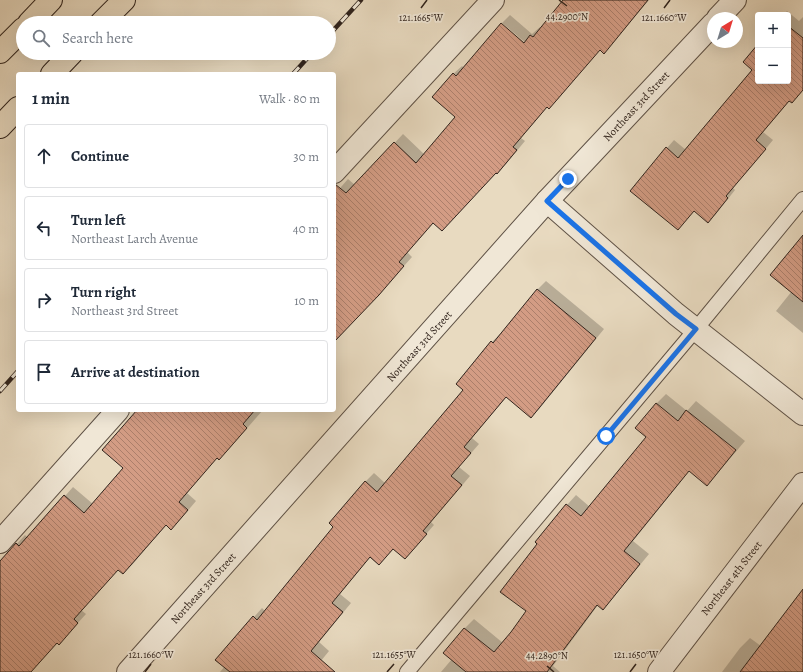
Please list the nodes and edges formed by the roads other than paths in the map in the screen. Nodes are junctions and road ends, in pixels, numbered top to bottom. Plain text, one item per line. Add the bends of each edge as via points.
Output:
1 (51, 0) edge
2 (124, 0) edge
3 (493, 0) edge
4 (735, 0) edge
5 (724, 12) edge
6 (36, 16) edge
7 (108, 16) edge
8 (707, 30) edge
9 (16, 36) edge
10 (0, 52) edge
11 (65, 60) edge
12 (54, 72) edge
13 (16, 110) edge
14 (0, 127) edge
15 (336, 170) edge
16 (803, 199) edge
17 (547, 201) junction
18 (696, 329) junction
19 (116, 412) edge
20 (803, 414) edge
21 (803, 484) edge
22 (0, 542) edge
23 (128, 672) edge
24 (407, 672) edge
25 (659, 672) edge

1 - 6 highway
2 - 7 highway
3 - 15 street
4 - 5 street
8 - 17 street, Northeast 3rd Street
9 - 10 highway
11 - 12 highway
13 - 14 highway
16 - 18 lane
17 - 18 street
17 - 23 street, Northeast 3rd Street
18 - 20 street
18 - 24 lane
19 - 22 street
21 - 25 street, Northeast 4th Street

